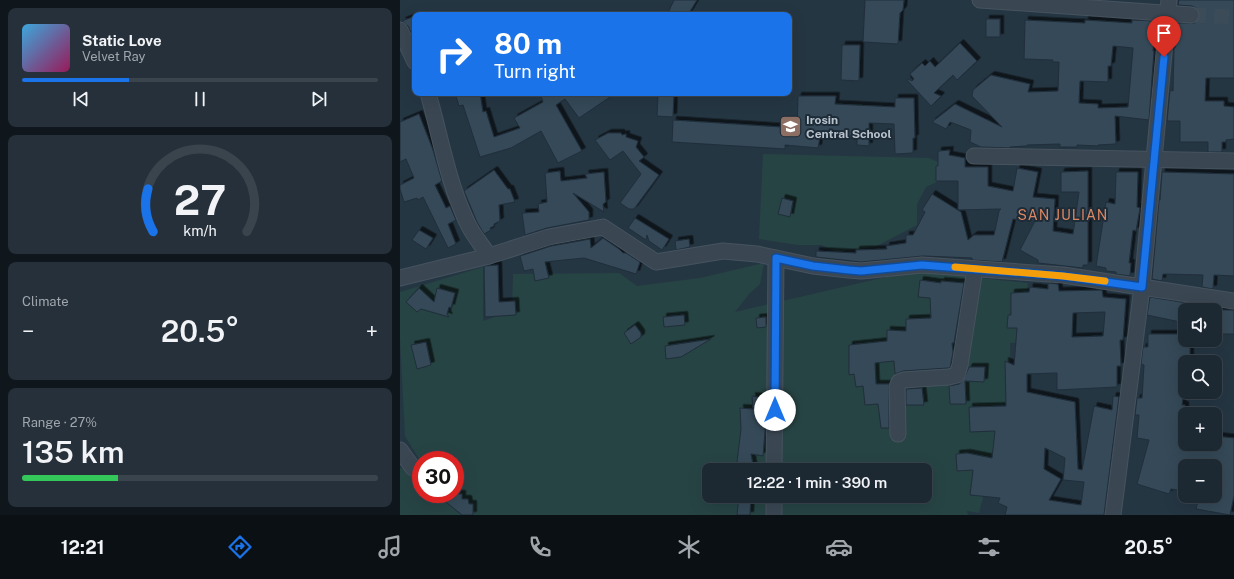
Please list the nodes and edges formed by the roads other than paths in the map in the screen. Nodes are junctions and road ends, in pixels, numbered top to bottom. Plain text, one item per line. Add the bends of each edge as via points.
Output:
1 (980, 0) edge
2 (1168, 7) edge
3 (1191, 15) tunnel mouth
4 (400, 30) edge
5 (412, 56) edge
6 (429, 96) edge
7 (974, 156) dead end
8 (1155, 159) junction
9 (1234, 161) edge
10 (489, 256) junction
11 (776, 258) junction
12 (975, 268) junction
13 (400, 278) edge
14 (1142, 287) junction
15 (1234, 301) edge
16 (898, 434) dead end
17 (400, 450) edge
18 (774, 463) edge
19 (412, 467) edge
20 (774, 503) edge
21 (774, 515) edge
22 (1113, 515) edge

1 - 2 street
2 - 3 street
2 - 8 street
4 - 5 street
6 - 10 street via 450,179 467,223
7 - 8 street
8 - 9 street
8 - 14 street
10 - 11 street via 549,237 604,228 656,262 723,250
10 - 13 street
11 - 12 street via 813,266 861,271 922,265
11 - 18 street
12 - 14 street
12 - 16 street via 957,375 899,382
14 - 15 street
14 - 22 street
17 - 19 street
20 - 21 street

